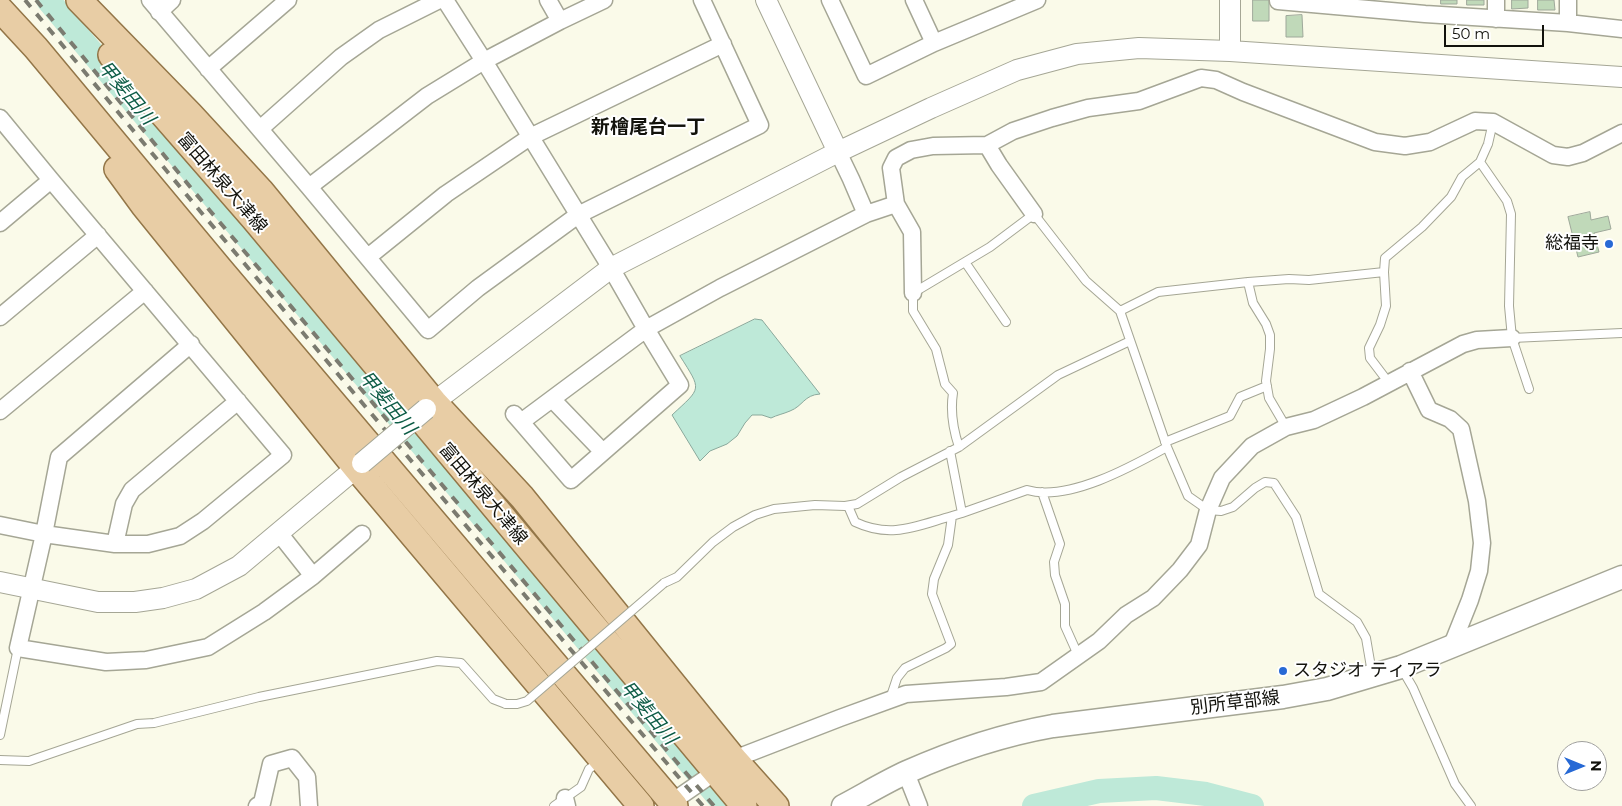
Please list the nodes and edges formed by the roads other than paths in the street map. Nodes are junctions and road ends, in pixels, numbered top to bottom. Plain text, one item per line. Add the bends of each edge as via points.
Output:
1 (64, 0) edge
2 (79, 0) edge
3 (172, 0) edge
4 (288, 0) edge
5 (439, 0) edge
6 (445, 0) edge
7 (548, 0) edge
8 (604, 0) edge
9 (702, 0) edge
10 (766, 0) edge
11 (830, 0) edge
12 (914, 0) edge
13 (1037, 0) edge
14 (1230, 0) edge
15 (1278, 0) edge
16 (1496, 0) edge
17 (1568, 0) edge
18 (1352, 4) edge
19 (155, 6) edge
20 (1003, 6) edge
21 (1425, 7) edge
22 (0, 9) edge
23 (0, 14) edge
24 (1496, 19) junction
25 (560, 21) junction
26 (1568, 23) junction
27 (1622, 29) edge
28 (934, 43) junction
29 (723, 44) junction
30 (1230, 52) junction
31 (484, 61) junction
32 (208, 68) junction
33 (1622, 77) edge
34 (1492, 122) junction
35 (2, 124) edge
36 (260, 129) junction
37 (1622, 133) edge
38 (530, 137) junction
39 (987, 145) junction
40 (838, 152) junction
41 (1480, 162) junction
42 (51, 180) junction
43 (309, 187) junction
44 (896, 204) junction
45 (866, 214) junction
46 (1034, 214) junction
47 (578, 215) junction
48 (0, 223) edge
49 (98, 235) junction
50 (368, 257) junction
51 (966, 262) junction
52 (611, 268) junction
53 (1384, 272) junction
54 (1248, 282) junction
55 (145, 290) junction
56 (913, 294) junction
57 (1120, 311) junction
58 (0, 317) edge
59 (1006, 322) dead end
60 (646, 329) junction
61 (1622, 333) edge
62 (1512, 338) junction
63 (1130, 342) junction
64 (191, 344) junction
65 (1410, 371) junction
66 (1389, 382) junction
67 (1267, 386) junction
68 (1529, 389) dead end
69 (552, 399) junction
70 (238, 400) junction
71 (430, 405) junction
72 (0, 410) edge
73 (1286, 427) junction
74 (1166, 445) junction
75 (959, 447) junction
76 (950, 451) junction
77 (603, 452) junction
78 (359, 465) junction
79 (1042, 492) junction
80 (848, 506) junction
81 (1208, 510) junction
82 (962, 513) junction
83 (952, 516) junction
84 (0, 525) edge
85 (279, 533) junction
86 (44, 534) junction
87 (362, 534) dead end
88 (115, 544) junction
89 (313, 576) junction
90 (1622, 577) edge
91 (0, 582) edge
92 (32, 588) junction
93 (1452, 645) junction
94 (18, 648) junction
95 (1078, 655) junction
96 (1401, 667) junction
97 (1372, 675) junction
98 (889, 700) junction
99 (0, 735) edge
100 (0, 760) edge
101 (601, 760) junction
102 (722, 770) junction
103 (906, 773) junction
104 (677, 801) edge
105 (562, 803) edge
106 (257, 806) edge
107 (309, 806) edge
108 (641, 806) edge
109 (744, 806) edge
110 (776, 806) edge
111 (843, 806) edge
112 (918, 806) edge
113 (1471, 806) edge

1 - 102 main road, 富田林泉大津線
2 - 71 main road via 261,191
3 - 19 street
4 - 32 street
5 - 36 street via 379,30 341,57
6 - 31 street
7 - 25 street
8 - 25 street
9 - 29 street
10 - 40 street
11 - 28 street via 866,76
12 - 28 street
13 - 20 street
14 - 30 street
15 - 18 street
16 - 24 street
17 - 26 street
18 - 21 street
19 - 32 street
20 - 28 street
21 - 24 street
22 - 104 main road
23 - 78 main road via 144,206
24 - 26 street
25 - 31 street
26 - 27 street
29 - 38 street
29 - 47 street via 760,125
30 - 33 street
30 - 40 street via 1139,48 1077,54 1017,70
31 - 38 street
31 - 43 street via 427,96
32 - 36 street
34 - 37 street via 1553,155 1568,157 1584,153
34 - 39 street via 1475,121 1430,142 1405,146 1375,142 1216,80 1201,78 1139,101 1088,108 1052,118 1013,131
34 - 41 lane
35 - 42 street
36 - 43 street
38 - 47 street
38 - 50 street via 446,194
39 - 44 street via 933,146 912,150 896,158 891,168
39 - 46 street
40 - 45 street
40 - 52 street
41 - 53 lane via 1462,177 1451,197 1385,258
41 - 62 lane via 1507,201 1511,214 1509,306
42 - 48 street
42 - 49 street
43 - 50 street
44 - 45 street
44 - 56 street via 912,232
45 - 60 street
46 - 51 lane
46 - 57 lane via 1086,281
47 - 50 street via 478,288 428,330
47 - 52 street
49 - 55 street
49 - 58 street
51 - 56 lane
51 - 59 lane
52 - 60 street
52 - 71 street
53 - 54 lane
53 - 66 lane via 1386,306 1369,348 1370,358
54 - 57 lane via 1158,292
54 - 67 lane via 1253,303 1270,334
55 - 64 street
55 - 72 street
56 - 75 lane via 913,311 936,349 945,384 953,393 953,428
57 - 63 lane
60 - 69 street
60 - 77 street via 680,384
61 - 62 lane
62 - 65 street via 1463,344
62 - 68 lane
63 - 74 lane
63 - 75 lane via 1058,375
64 - 70 street
64 - 86 street via 59,457
65 - 66 street
65 - 93 street via 1429,410 1450,419 1461,429 1477,501 1482,544 1479,571
66 - 73 street via 1314,420
67 - 73 lane via 1269,398
67 - 74 lane via 1240,397 1230,416
69 - 77 street
69 - 77 street via 517,418 571,480
70 - 88 street via 132,490 124,504
70 - 88 street via 284,455 180,536 148,544
71 - 78 street, bridge
71 - 102 main road via 522,497
73 - 81 street via 1252,446 1222,478
74 - 79 lane via 1131,467 1096,482 1057,492
74 - 81 lane via 1188,496
75 - 76 lane
76 - 80 lane via 857,504
76 - 82 lane
78 - 85 street
78 - 101 main road
79 - 82 lane via 1027,490
79 - 95 lane via 1060,544 1054,562 1065,604 1065,626
80 - 83 lane via 855,522 887,532
80 - 100 lane, bridge via 774,509 754,515 733,527 677,577 664,582 527,701 517,704 493,699 460,663 437,661 259,697 154,723 137,724 29,760
81 - 95 street via 1200,545 1180,570 1153,598 1126,615
81 - 97 lane via 1221,511 1233,507 1265,482 1274,483 1296,516 1319,594 1357,622 1366,638
82 - 83 lane
83 - 98 lane via 948,545 934,579 932,594 951,644 905,668 897,678
84 - 86 street
85 - 89 street
85 - 92 street via 239,566 196,590 164,598 98,602
86 - 88 street
86 - 92 street
87 - 89 street
89 - 94 street via 208,647 146,660 106,662
90 - 93 main road, 別所草部線
91 - 92 street
92 - 94 street
93 - 96 main road, 別所草部線
94 - 99 lane
95 - 98 street via 1041,682 906,694
96 - 97 main road, 別所草部線
96 - 113 lane via 1455,784
97 - 103 main road, 別所草部線 via 1327,689 1283,697 1027,731 966,748
98 - 102 street
101 - 105 lane via 589,769 581,787
101 - 108 main road
102 - 104 street
102 - 109 main road, 富田林泉大津線
102 - 110 main road
103 - 111 main road, 別所草部線
103 - 112 street
106 - 107 street via 262,803 271,764 292,758 307,777

